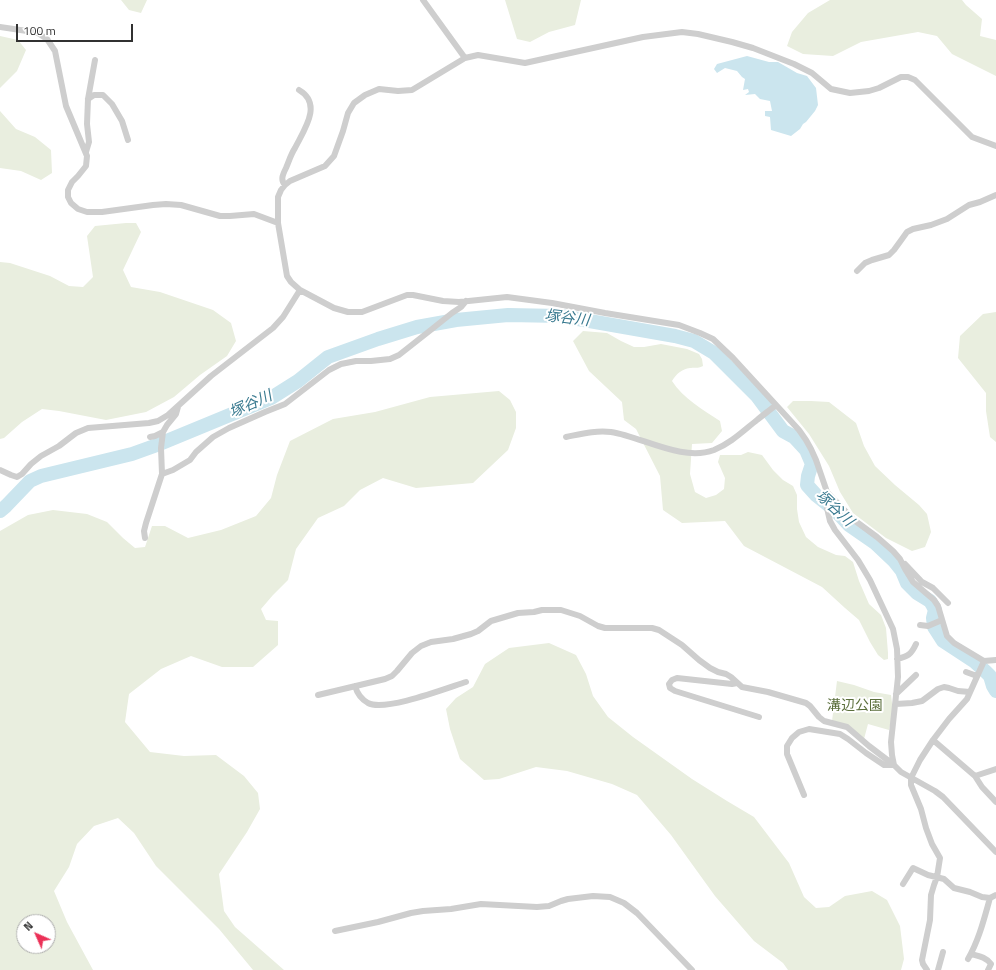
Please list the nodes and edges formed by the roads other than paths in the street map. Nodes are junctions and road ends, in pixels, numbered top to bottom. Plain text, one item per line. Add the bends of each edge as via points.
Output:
1 (423, 0) edge
2 (0, 27) edge
3 (465, 58) junction
4 (95, 60) dead end
5 (299, 90) dead end
6 (88, 99) junction
7 (128, 140) dead end
8 (996, 146) edge
9 (86, 152) junction
10 (285, 185) junction
11 (996, 195) edge
12 (278, 224) junction
13 (857, 271) dead end
14 (300, 290) junction
15 (466, 301) junction
16 (774, 406) junction
17 (178, 407) junction
18 (163, 432) junction
19 (150, 437) dead end
20 (566, 437) dead end
21 (0, 470) edge
22 (162, 474) junction
23 (827, 495) junction
24 (145, 538) dead end
25 (900, 559) junction
26 (948, 603) dead end
27 (939, 621) junction
28 (920, 625) dead end
29 (916, 644) dead end
30 (897, 659) junction
31 (996, 660) edge
32 (983, 662) junction
33 (966, 672) dead end
34 (978, 674) junction
35 (916, 675) dead end
36 (466, 682) dead end
37 (737, 683) junction
38 (355, 686) junction
39 (970, 692) junction
40 (896, 694) junction
41 (318, 695) dead end
42 (896, 704) junction
43 (759, 717) dead end
44 (933, 740) junction
45 (894, 765) junction
46 (996, 769) edge
47 (975, 776) junction
48 (911, 778) junction
49 (804, 795) dead end
50 (996, 802) edge
51 (996, 852) edge
52 (938, 877) junction
53 (903, 884) dead end
54 (996, 895) edge
55 (990, 898) junction
56 (335, 931) dead end
57 (943, 952) dead end
58 (692, 970) edge
59 (927, 970) edge
60 (938, 970) edge
61 (988, 970) edge

1 - 3 street
2 - 9 street via 27,30 46,39 54,51 66,106
3 - 8 street via 478,55 525,63 644,37 682,32 698,34 746,46 794,64 812,73 831,89 850,93 869,91 900,77 908,77 972,137
3 - 10 street via 412,90 379,90 365,95 354,103 348,113 334,156 325,166
4 - 6 street
5 - 10 street via 305,94 310,104 310,116 283,173 282,182
6 - 7 street via 94,95 102,95 112,104 122,121
6 - 9 street via 89,142
9 - 12 street via 86,166 72,182 68,197 78,209 86,212 166,204 181,205 220,216 254,214
10 - 12 street via 278,197
11 - 13 street via 969,204 947,219 907,232 889,255 866,263
12 - 14 street via 287,276
14 - 15 street via 334,308 348,312 362,312 413,295 443,301
14 - 17 street via 273,328 211,376
15 - 16 street via 507,297 679,325 713,339
15 - 22 street via 399,355 371,362 341,364 329,370 285,404 229,428 213,438 190,460
16 - 20 street via 726,444 699,453 685,453 610,432
16 - 23 street via 806,440 816,460
17 - 18 street
17 - 21 street via 158,421 88,428 76,433 41,456 17,477
18 - 19 street
18 - 22 street
22 - 24 street via 146,523
23 - 25 street
23 - 30 street via 827,508 835,530 858,560 886,612 893,629
25 - 26 street via 922,582 934,588
25 - 27 street via 913,582 938,606
27 - 28 street via 928,626
27 - 32 street via 954,643
29 - 30 street via 907,656
30 - 40 street
31 - 32 street
32 - 34 street
33 - 34 street
34 - 39 street
35 - 40 street
36 - 38 street via 389,704 369,703 356,692
37 - 38 street via 726,674 710,668 659,630 605,628 561,610 542,610 518,613 491,621 471,634 421,646 392,676
37 - 43 street via 677,678 669,684 670,688 675,690
37 - 45 street via 748,689 806,703 824,721 847,727
38 - 41 street
39 - 42 street via 944,687 922,700
39 - 44 street
40 - 42 street
42 - 45 street via 891,742
44 - 47 street
44 - 48 street
45 - 48 street
45 - 49 street via 884,765 840,734 809,729 799,732 787,746 787,754
46 - 47 street
47 - 50 street
48 - 51 street via 943,797
48 - 52 street via 911,785 926,828 940,858
52 - 53 street via 913,868
52 - 55 street via 954,888
52 - 59 street via 931,895 930,920 922,960
54 - 55 street
55 - 61 street via 983,926 969,957 988,960 991,964
56 - 58 street via 423,911 481,904 537,907 549,906 568,899 610,897 624,902 637,913
57 - 60 street

